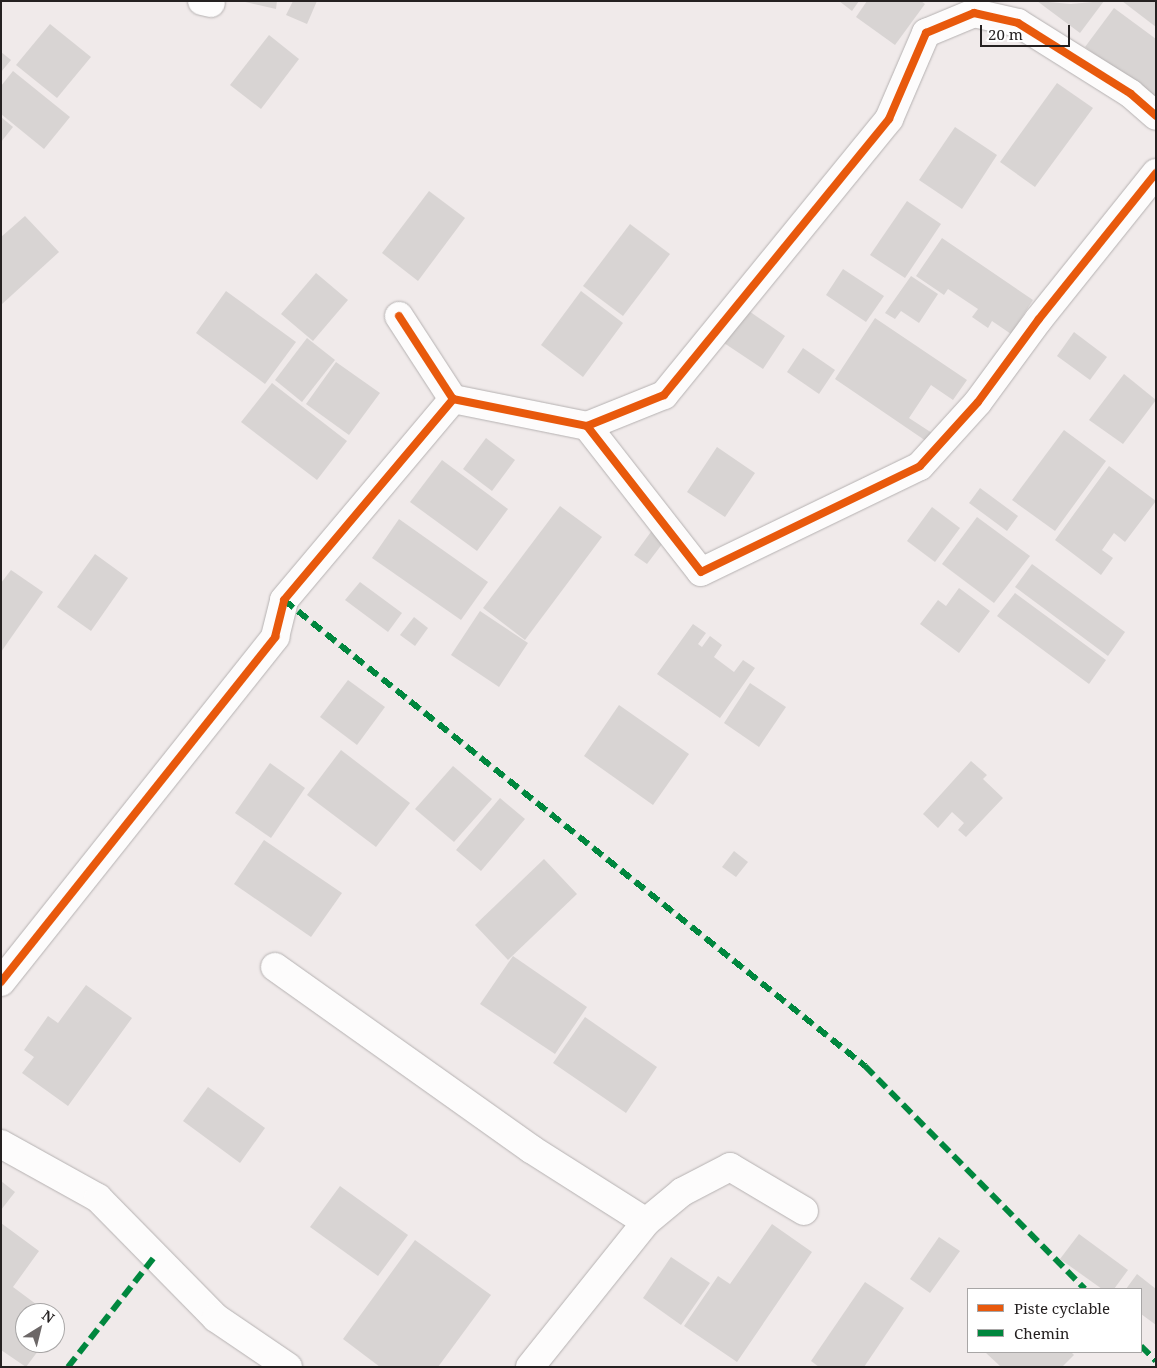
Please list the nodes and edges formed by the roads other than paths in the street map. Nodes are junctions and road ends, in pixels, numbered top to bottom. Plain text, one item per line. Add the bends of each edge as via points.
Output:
1 (966, 7) edge
2 (1156, 116) edge
3 (1156, 173) edge
4 (399, 316) dead end
5 (453, 399) junction
6 (588, 426) junction
7 (275, 967) dead end
8 (1, 982) edge
9 (1, 1144) edge
10 (804, 1212) dead end
11 (646, 1222) junction
12 (288, 1367) edge
13 (530, 1367) edge

1 - 2 street via 1018,23 1131,94
1 - 6 street via 926,33 889,118 664,394
3 - 6 street via 1039,319 978,402 920,466 701,572
4 - 5 street
5 - 6 street
5 - 8 street via 284,600 275,637
7 - 11 street via 531,1148
9 - 12 street via 98,1198 216,1318
10 - 11 street via 730,1167 682,1192
11 - 13 street

